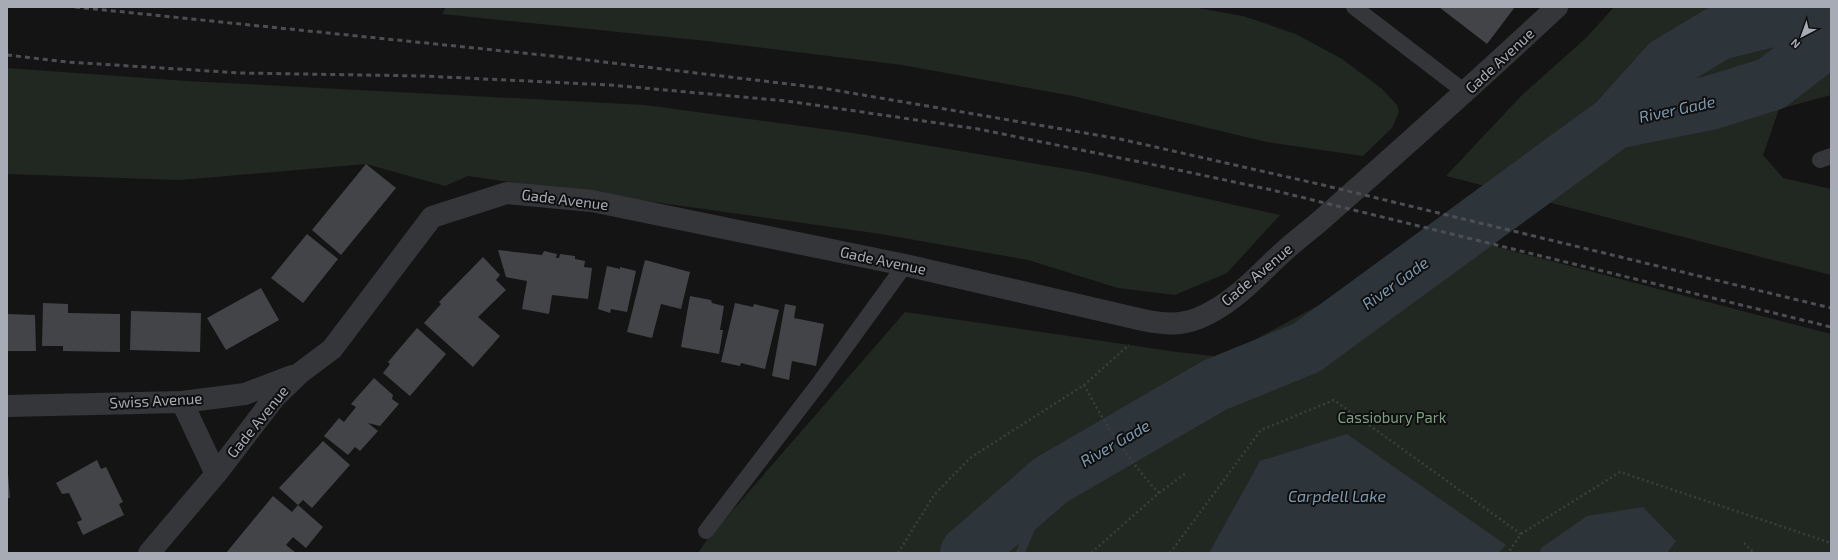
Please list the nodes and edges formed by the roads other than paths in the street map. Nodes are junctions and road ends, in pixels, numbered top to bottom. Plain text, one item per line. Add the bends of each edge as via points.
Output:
1 (1354, 7) edge
2 (1557, 7) edge
3 (1466, 92) junction
4 (905, 265) junction
5 (300, 373) junction
6 (182, 402) junction
7 (7, 406) edge
8 (216, 474) junction
9 (706, 531) dead end
10 (149, 553) edge

1 - 3 lane
2 - 3 street, Gade Avenue
3 - 4 street, Gade Avenue via 1282,253 1252,283 1222,306 1199,318 1166,325
4 - 5 street, Gade Avenue via 592,201 507,193 432,217 332,349
4 - 9 lane via 820,382
5 - 6 street, Swiss Avenue via 245,394
5 - 8 street, Gade Avenue via 275,397
6 - 7 street, Swiss Avenue
6 - 8 street, Gade Avenue
8 - 10 street, Gade Avenue

